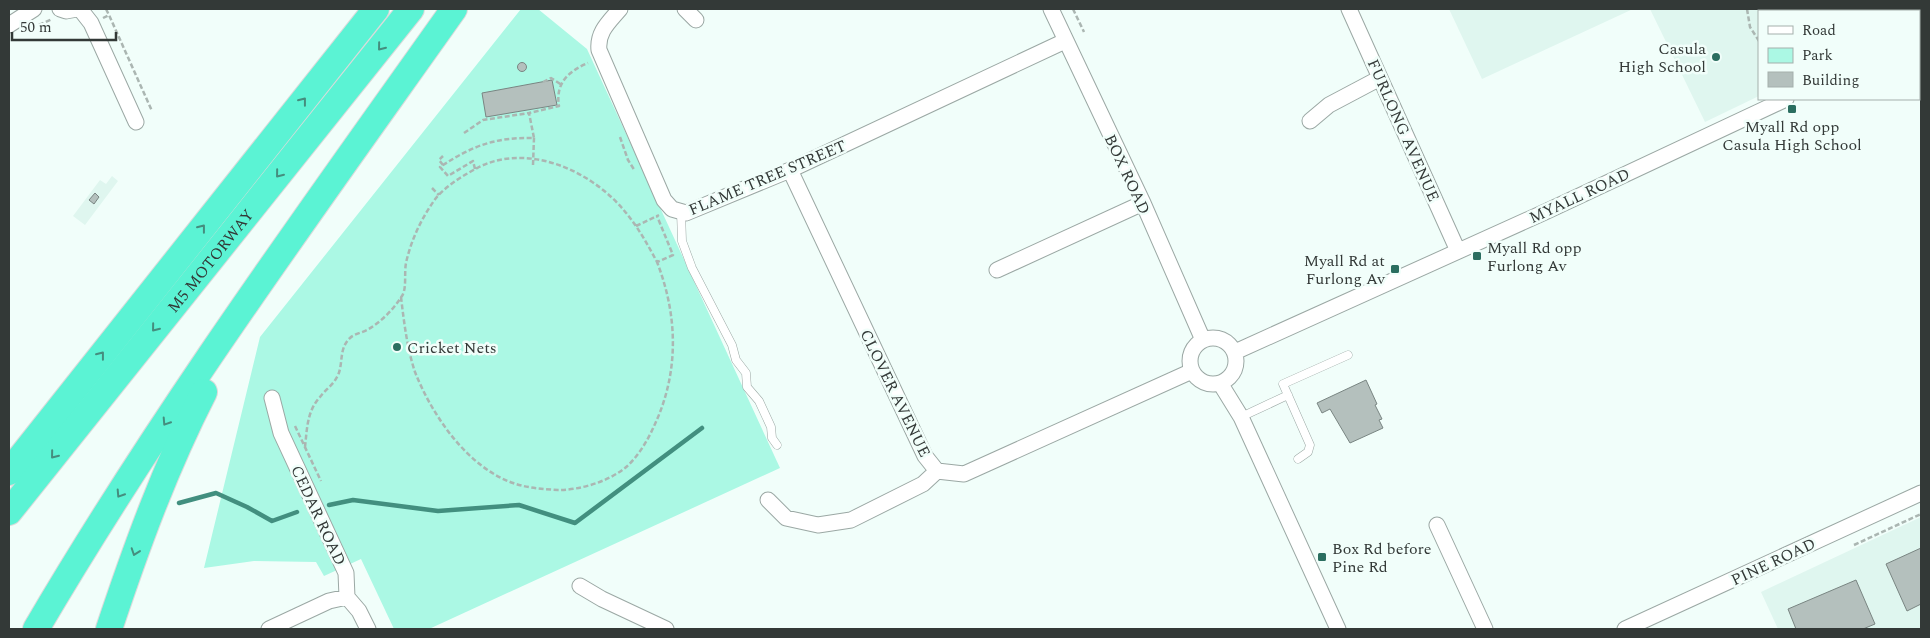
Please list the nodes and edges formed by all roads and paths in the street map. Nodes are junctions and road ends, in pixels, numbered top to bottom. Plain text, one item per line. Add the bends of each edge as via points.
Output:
1 (34, 9) edge
2 (60, 9) edge
3 (79, 9) edge
4 (106, 9) edge
5 (376, 9) edge
6 (411, 9) edge
7 (455, 9) edge
8 (620, 9) edge
9 (685, 9) edge
10 (1051, 9) edge
11 (1073, 9) edge
12 (1349, 9) edge
13 (1747, 9) edge
14 (109, 16) dead end
15 (696, 20) dead end
16 (9, 25) edge
17 (1084, 32) dead end
18 (1758, 39) edge
19 (1066, 42) junction
20 (590, 62) dead end
21 (1380, 78) junction
22 (543, 82) dead end
23 (562, 85) junction
24 (1784, 100) edge
25 (529, 113) junction
26 (1310, 121) dead end
27 (136, 122) dead end
28 (464, 133) dead end
29 (534, 138) junction
30 (443, 156) dead end
31 (534, 159) junction
32 (443, 165) junction
33 (533, 165) dead end
34 (476, 169) junction
35 (790, 170) junction
36 (432, 188) dead end
37 (439, 195) junction
38 (1143, 203) junction
39 (677, 211) junction
40 (657, 216) junction
41 (636, 226) junction
42 (1458, 251) junction
43 (657, 262) junction
44 (997, 270) dead end
45 (401, 297) junction
46 (1203, 340) junction
47 (1235, 352) junction
48 (1348, 355) dead end
49 (1192, 371) junction
50 (1220, 383) junction
51 (71, 393) junction
52 (1288, 395) junction
53 (272, 398) dead end
54 (1241, 416) junction
55 (777, 445) dead end
56 (305, 447) dead end
57 (1298, 459) dead end
58 (9, 464) edge
59 (937, 471) junction
60 (9, 472) edge
61 (1921, 493) edge
62 (768, 500) dead end
63 (9, 512) edge
64 (1921, 514) edge
65 (1437, 525) dead end
66 (1854, 545) dead end
67 (580, 586) dead end
68 (347, 597) junction
69 (1630, 628) edge
70 (36, 629) edge
71 (109, 629) edge
72 (268, 629) edge
73 (368, 629) edge
74 (666, 629) edge
75 (1338, 629) edge
76 (1485, 629) edge

1 - 16 street
2 - 3 street
3 - 27 street via 91,23
4 - 14 path
51 -> 5 highway, M5 MOTORWAY
6 -> 63 highway, M5 MOTORWAY
7 -> 70 highway via 217,344
7 -> 71 highway via 227,350 179,441
8 - 39 street, FLAME TREE STREET via 603,30 598,40 599,50 664,200
9 - 15 street
10 - 19 street, BOX ROAD
11 - 17 path
12 - 21 street, FURLONG AVENUE
13 - 18 path via 1750,27
19 - 35 street, FLAME TREE STREET
19 - 38 street, BOX ROAD
20 - 23 path via 570,73
21 - 26 street via 1329,105
21 - 42 street, FURLONG AVENUE
22 - 23 path via 551,78
23 - 25 path via 558,90 559,106
24 - 42 street, MYALL ROAD
25 - 28 path via 483,120
25 - 29 path
29 - 31 path
29 - 32 path via 486,143
30 - 32 path via 439,160
31 - 33 path
31 - 34 path via 509,158
31 - 41 path via 578,173 601,188
32 - 34 path via 440,167 448,176 472,162
34 - 37 path
35 - 39 street, FLAME TREE STREET via 696,210
35 - 59 street, CLOVER AVENUE via 921,448
36 - 37 path
37 - 45 path via 422,220 410,250
38 - 44 street
38 - 46 street, BOX ROAD
39 - 40 path
39 - 55 lane via 682,241 692,268 732,345 736,360 746,373 748,387 759,401
40 - 41 path
40 - 43 path via 673,255
41 - 43 path
42 - 47 street, MYALL ROAD
43 - 45 path via 669,300 673,336 671,378 664,405 652,432 625,468 589,486 566,490 511,483 491,472 449,432 435,413 415,370
45 - 56 path via 383,320 346,343 337,377 311,410
46 - 47 street via 1218,338 1231,345
46 - 49 street via 1192,351
47 - 50 street via 1237,360 1232,374
48 - 52 lane via 1283,384
49 - 50 street via 1205,382
49 - 59 street, CLOVER AVENUE via 964,474
50 - 54 street
51 - 58 highway
51 - 60 highway, M5 MOTORWAY
52 - 54 lane
52 - 57 lane via 1310,445 1308,452
53 - 68 street, CEDAR ROAD via 281,433 346,573
54 - 75 street
59 - 62 street via 923,484 851,520 818,525 786,518
61 - 69 street, PINE ROAD
64 - 66 path
65 - 76 street
67 - 74 street
68 - 72 street via 329,601
68 - 73 street via 359,610

